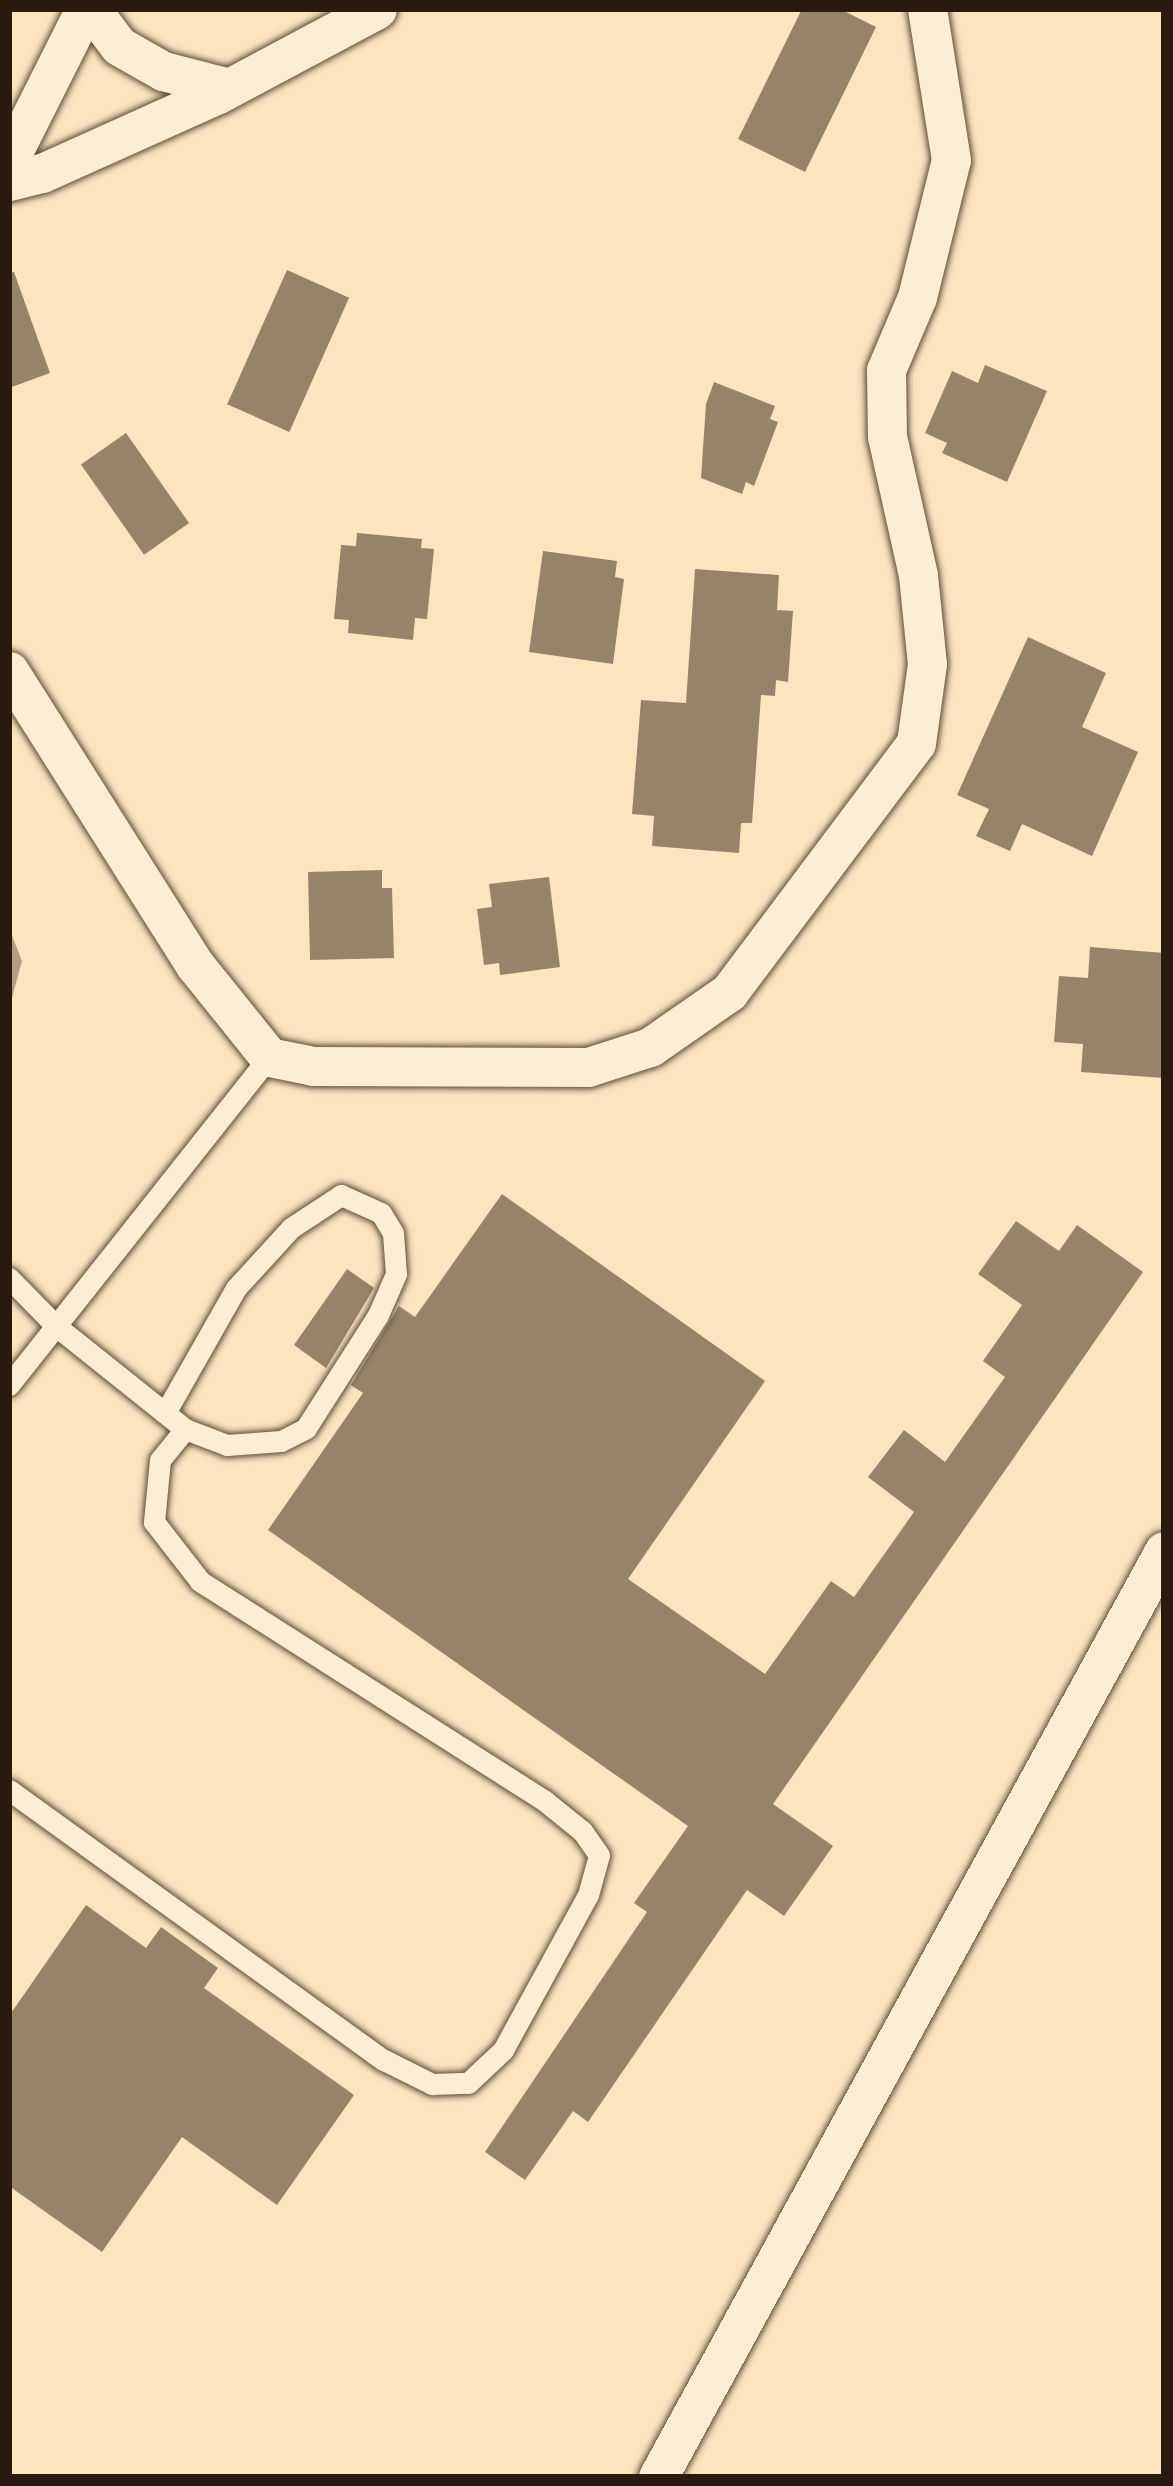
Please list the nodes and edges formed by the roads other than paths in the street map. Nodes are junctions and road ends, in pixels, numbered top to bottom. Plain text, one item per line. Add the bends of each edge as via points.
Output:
1 (88, 9) edge
2 (376, 9) edge
3 (927, 9) edge
4 (229, 88) junction
5 (9, 160) edge
6 (9, 181) edge
7 (9, 671) edge
8 (269, 1057) junction
9 (9, 1278) edge
10 (56, 1326) junction
11 (9, 1385) edge
12 (165, 1413) junction
13 (184, 1429) junction
14 (1160, 1569) edge
15 (9, 1790) edge
16 (664, 2475) edge

1 - 4 street via 119,46 163,70
1 - 5 street
2 - 4 street
3 - 8 street via 951,160 917,297 886,370 887,436 918,575 927,664 916,743 729,992 650,1047 588,1067 314,1066
4 - 6 street
7 - 8 street via 196,965
8 - 10 lane
9 - 10 lane
10 - 11 lane
10 - 12 lane
12 - 13 lane
12 - 13 lane via 236,1288 291,1228 341,1195 381,1213 393,1233 396,1274 306,1428 281,1441 227,1445
13 - 15 lane via 160,1460 154,1522 200,1581 582,1831 599,1855 588,1895 503,2050 468,2083 432,2084 384,2060
14 - 16 street

